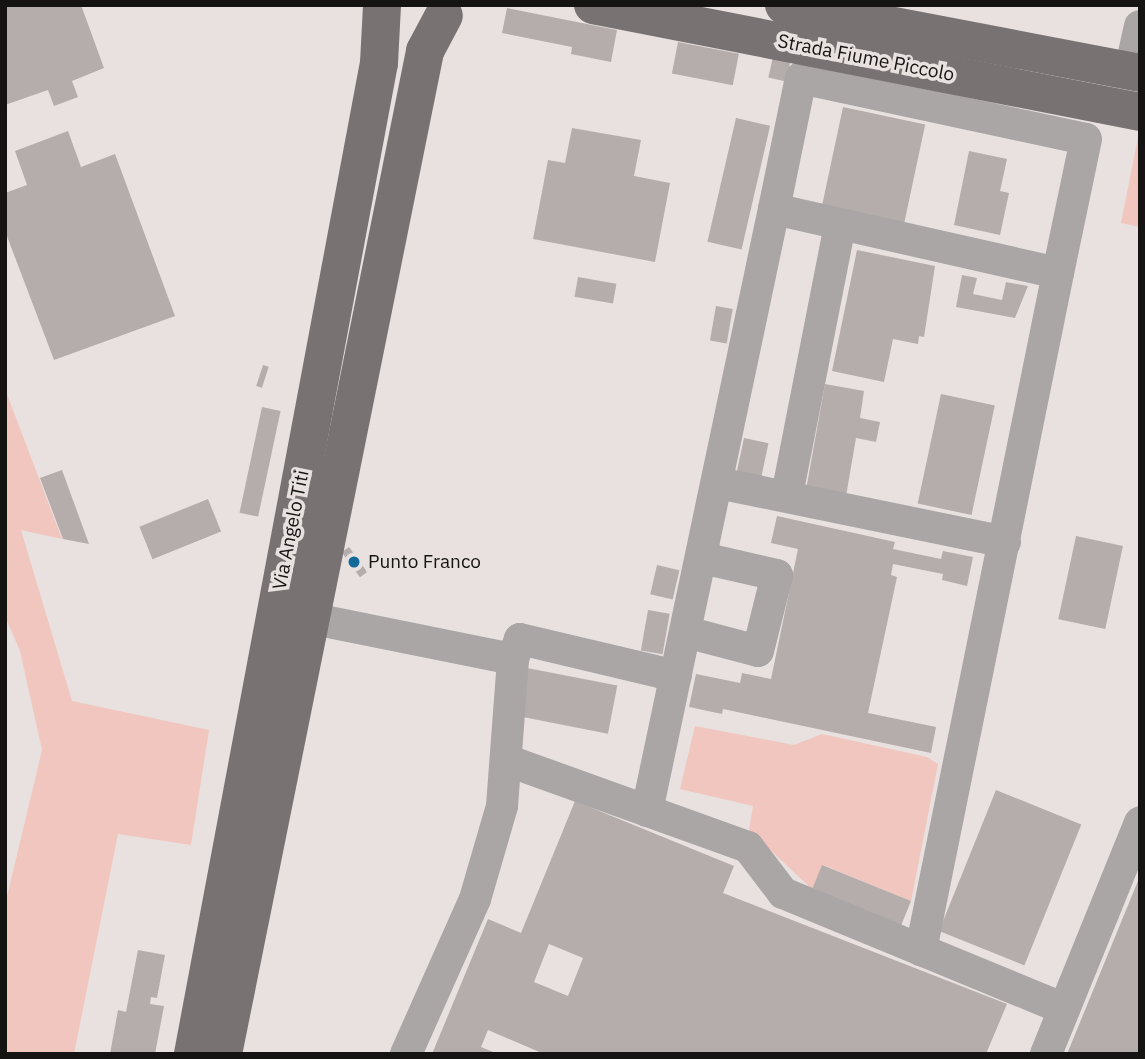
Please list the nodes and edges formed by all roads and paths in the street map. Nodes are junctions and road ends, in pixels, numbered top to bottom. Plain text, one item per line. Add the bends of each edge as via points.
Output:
1 (384, 5) edge
2 (593, 5) edge
3 (783, 5) edge
4 (451, 11) edge
5 (1140, 26) edge
6 (1135, 72) edge
7 (1140, 112) edge
8 (774, 209) junction
9 (840, 224) junction
10 (1058, 273) junction
11 (718, 483) junction
12 (787, 495) junction
13 (1005, 542) junction
14 (702, 558) junction
15 (294, 620) junction
16 (686, 632) junction
17 (513, 659) junction
18 (676, 676) junction
19 (506, 760) junction
20 (647, 811) junction
21 (1140, 822) edge
22 (921, 950) junction
23 (1064, 1009) junction
24 (193, 1054) edge
25 (223, 1054) edge
26 (406, 1054) edge
27 (1046, 1054) edge

1 - 4 main road via 411,20
1 - 15 main road, Via Angelo Titi
2 - 7 main road, Strada Fiume Piccolo
3 - 6 main road, Strada Fiume Piccolo
4 - 15 main road, Via Angelo Titi via 425,51
5 - 6 street
8 - 9 street
8 - 10 street via 801,78 1086,139
8 - 11 street
9 - 10 street
9 - 12 street
10 - 13 street
11 - 12 street
11 - 14 street
12 - 13 street
13 - 22 street
14 - 16 street
14 - 16 street via 777,575 758,651
15 - 17 street
15 - 24 main road, Via Angelo Titi
15 - 25 main road, Via Angelo Titi
16 - 18 street
17 - 18 street via 520,639
17 - 19 street
18 - 20 street
19 - 20 street
19 - 26 street via 502,806 475,899
20 - 22 street via 748,847 783,893
21 - 23 street
22 - 23 street
23 - 27 street

